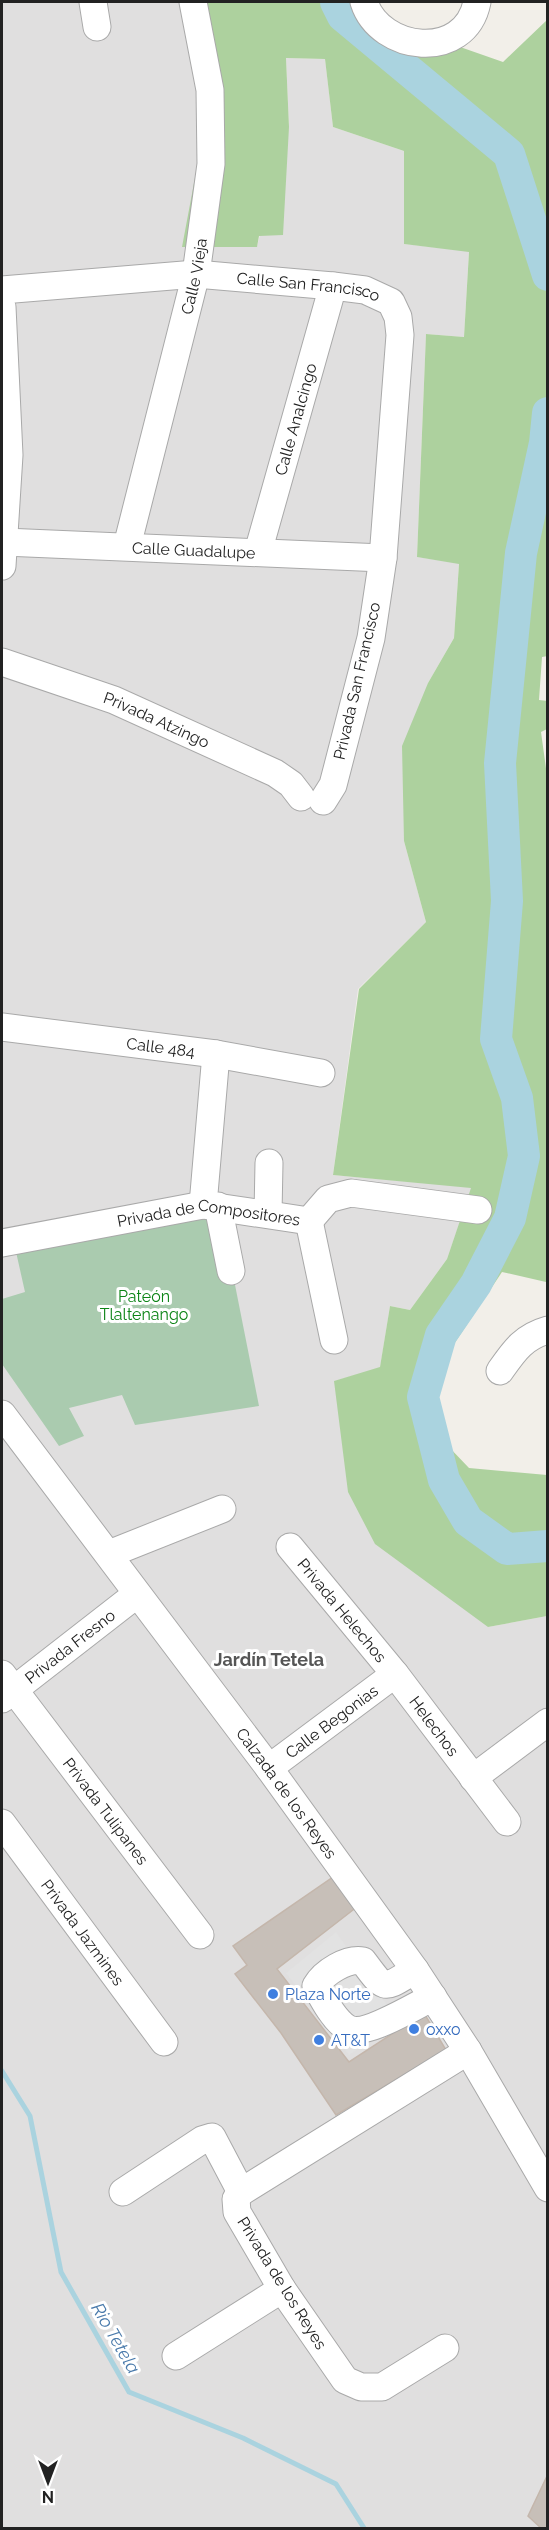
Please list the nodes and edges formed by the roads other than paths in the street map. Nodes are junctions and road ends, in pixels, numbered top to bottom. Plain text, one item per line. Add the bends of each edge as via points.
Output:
1 (193, 2) edge
2 (364, 2) edge
3 (477, 2) edge
4 (196, 274) junction
5 (333, 286) junction
6 (2, 290) edge
7 (2, 307) edge
8 (3, 336) edge
9 (127, 546) junction
10 (258, 552) junction
11 (3, 554) edge
12 (383, 558) junction
13 (2, 662) edge
14 (312, 799) joint
15 (2, 1027) edge
16 (216, 1054) junction
17 (321, 1073) dead end
18 (269, 1163) dead end
19 (211, 1205) junction
20 (478, 1210) dead end
21 (268, 1214) junction
22 (309, 1221) junction
23 (2, 1243) edge
24 (231, 1270) dead end
25 (548, 1330) edge
26 (334, 1340) dead end
27 (500, 1371) dead end
28 (2, 1414) edge
29 (222, 1509) dead end
30 (290, 1547) dead end
31 (109, 1554) junction
32 (137, 1594) junction
33 (395, 1674) junction
34 (5, 1687) edge
35 (548, 1722) edge
36 (269, 1768) junction
37 (473, 1778) junction
38 (507, 1822) dead end
39 (2, 1823) edge
40 (200, 1935) dead end
41 (415, 1970) junction
42 (433, 1997) junction
43 (164, 2042) dead end
44 (468, 2051) junction
45 (544, 2176) edge
46 (123, 2192) dead end
47 (241, 2192) junction
48 (282, 2289) junction
49 (445, 2348) dead end
50 (176, 2356) dead end

1 - 4 street, Calle Vieja via 210,90 212,127 211,164
2 - 3 street via 368,15 387,31 409,40 445,42 462,32
4 - 5 street, Calle San Francisco
4 - 6 street, Calle San Francisco
4 - 9 street, Calle Vieja
5 - 10 street, Calle Analcingo
5 - 12 street, Calle San Francisco via 380,295 391,302 398,317 400,335
7 - 8 street
8 - 11 street via 9,454
9 - 10 street, Calle Guadalupe
9 - 11 street, Calle Guadalupe
10 - 12 street, Calle Guadalupe
12 - 14 street, Privada San Francisco via 371,638 333,785
13 - 14 street, Privada Atzingo via 114,700 275,773
15 - 16 street, Calle 484
16 - 17 street, Calle 484
16 - 19 street
18 - 21 street
19 - 21 street, Privada de Compositores
19 - 23 street, Privada de Compositores
19 - 24 street
20 - 22 street, Privada de Compositores via 351,1193 328,1199
21 - 22 street, Privada de Compositores
22 - 26 street
25 - 27 street via 531,1335
28 - 31 street, Calzada de los Reyes
29 - 31 street
30 - 33 street, Privada Helechos
31 - 32 street, Calzada de los Reyes
32 - 34 street, Privada Fresno
32 - 36 street, Calzada de los Reyes
33 - 36 street, Calle Begonias
33 - 37 street, Helechos
34 - 40 street, Privada Tulipanes
35 - 37 street
36 - 41 street, Calzada de los Reyes
37 - 38 street, Helechos
39 - 43 street, Privada Jazmines
41 - 42 street, Calzada de los Reyes
41 - 42 street via 383,1985 363,1961 357,1960 330,1971 316,1986 338,2019 354,2030 376,2026
42 - 44 street, Calzada de los Reyes
44 - 45 street, Calzada de los Reyes
44 - 47 street, Privada de los Reyes
46 - 47 street via 212,2137
47 - 48 street, Privada de los Reyes via 236,2199 237,2212
48 - 49 street, Privada de los Reyes via 345,2380 361,2388 382,2387
48 - 50 street

